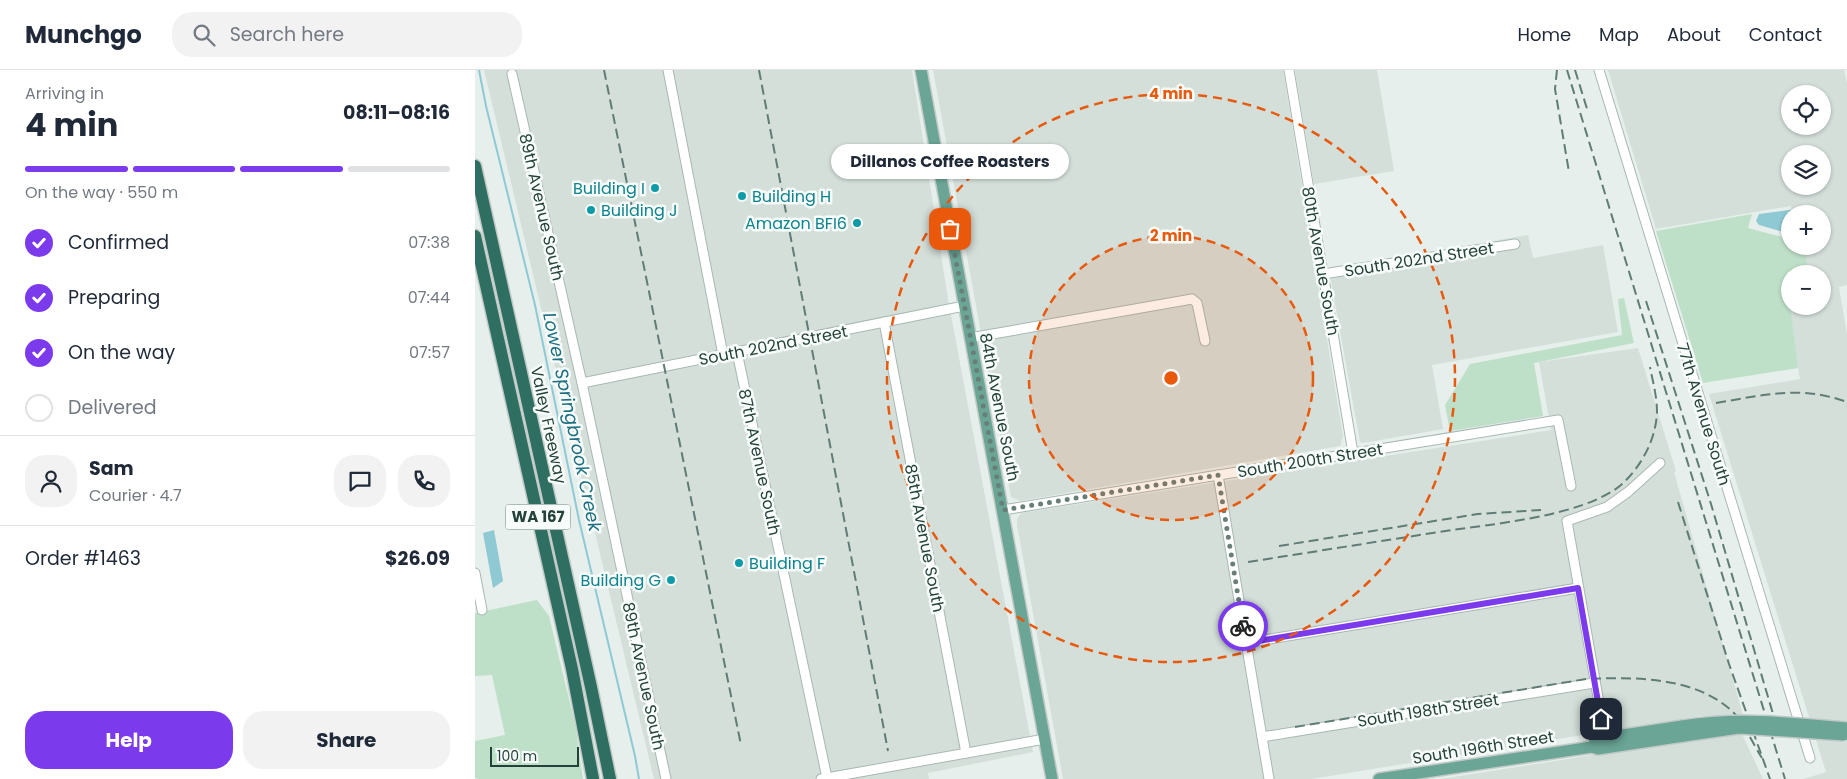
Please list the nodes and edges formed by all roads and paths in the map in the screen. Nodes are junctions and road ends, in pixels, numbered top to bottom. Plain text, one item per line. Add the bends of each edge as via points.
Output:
1 (668, 70) edge
2 (921, 70) edge
3 (1289, 70) edge
4 (1599, 70) edge
5 (512, 74) dead end
6 (475, 166) edge
7 (475, 236) edge
8 (1515, 244) dead end
9 (1323, 274) junction
10 (964, 306) junction
11 (884, 322) junction
12 (970, 338) junction
13 (1205, 341) dead end
14 (737, 352) junction
15 (723, 355) junction
16 (582, 383) junction
17 (1353, 453) junction
18 (1660, 463) dead end
19 (1218, 475) junction
20 (1571, 486) dead end
21 (1003, 510) junction
22 (475, 573) edge
23 (1578, 588) junction
24 (482, 610) dead end
25 (1246, 643) junction
26 (572, 669) junction
27 (1594, 683) junction
28 (1847, 728) edge
29 (1683, 731) junction
30 (1847, 736) edge
31 (1262, 737) junction
32 (1605, 737) junction
33 (1045, 739) junction
34 (1592, 747) junction
35 (966, 753) junction
36 (1810, 758) dead end
37 (1404, 777) edge
38 (824, 778) edge
39 (593, 779) edge
40 (598, 779) edge
41 (610, 779) edge
42 (666, 779) edge
43 (1052, 779) edge
44 (1269, 779) edge
45 (1379, 779) edge

1 - 15 street
2 - 10 main road, 84th Avenue South
3 - 9 street, 80th Avenue South
4 - 36 street, 77th Avenue South
5 - 16 street, 89th Avenue South
6 - 41 highway, Valley Freeway / WA 167
7 - 26 highway, Valley Freeway / WA 167
8 - 9 street, South 202nd Street
9 - 17 street, 80th Avenue South
10 - 11 street, South 202nd Street
10 - 12 main road, 84th Avenue South
11 - 14 street, South 202nd Street
11 - 35 street, 85th Avenue South
12 - 13 street via 1192,300 1197,303
12 - 21 main road, 84th Avenue South
14 - 15 street, South 202nd Street
14 - 38 street, 87th Avenue South
15 - 16 street, South 202nd Street
16 - 42 street, 89th Avenue South
17 - 19 street, South 200th Street
17 - 20 street, South 200th Street via 1558,420
18 - 23 street via 1607,507 1567,521
19 - 21 street, South 200th Street
19 - 25 street
21 - 33 main road, 84th Avenue South
22 - 24 street
23 - 25 street
23 - 27 street
25 - 31 street
26 - 39 highway, Valley Freeway / WA 167
26 - 40 highway via 583,703
27 - 31 street, South 198th Street
27 - 32 street
28 - 29 main road, South 196th Street, bridge via 1739,720 1705,722
29 - 30 main road, South 196th Street, bridge via 1739,728
29 - 32 main road, South 196th Street
29 - 34 main road, South 196th Street via 1598,749
31 - 44 street
32 - 34 main road, South 196th Street via 1597,739
33 - 35 street
33 - 43 main road, 84th Avenue South
34 - 37 main road, South 196th Street
35 - 38 street
37 - 45 main road, South 196th Street

